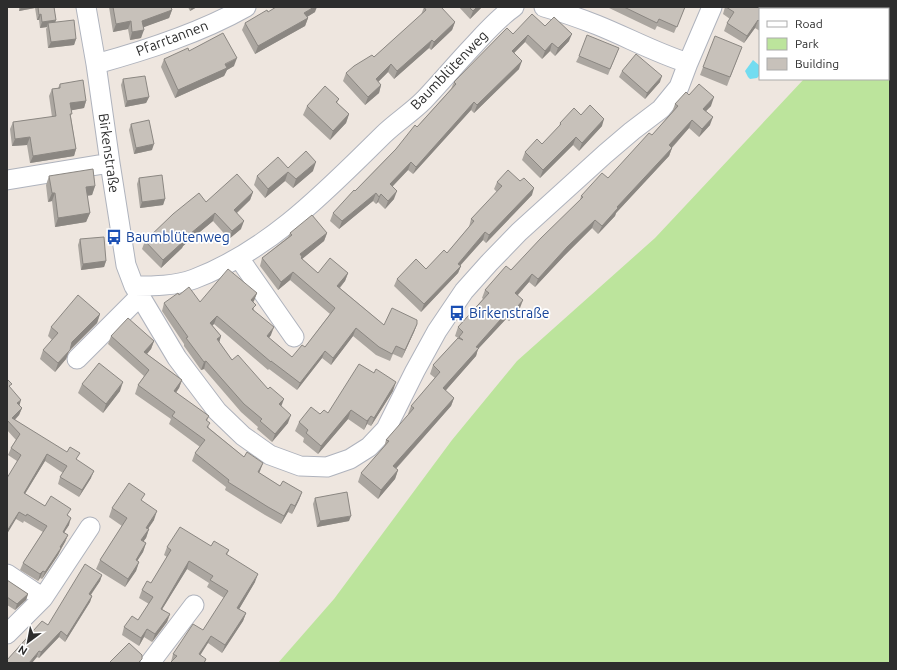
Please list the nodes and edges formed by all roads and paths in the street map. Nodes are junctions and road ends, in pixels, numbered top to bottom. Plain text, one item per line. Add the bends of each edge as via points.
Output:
1 (86, 7) edge
2 (246, 7) edge
3 (514, 7) edge
4 (544, 7) edge
5 (712, 7) edge
6 (688, 63) junction
7 (96, 64) junction
8 (110, 163) junction
9 (7, 180) edge
10 (239, 258) junction
11 (137, 291) junction
12 (294, 337) dead end
13 (77, 359) dead end
14 (90, 527) dead end
15 (7, 574) edge
16 (43, 598) junction
17 (194, 605) dead end
18 (7, 634) edge
19 (150, 663) edge

1 - 7 street, Birkenstraße
2 - 7 street, Pfarrtannen via 162,44
3 - 10 street, Baumblütenweg via 486,30 423,101 391,127 306,209
4 - 6 street via 597,25 668,57
5 - 6 street, Birkenstraße
6 - 11 street, Birkenstraße via 679,87 661,109 632,131 519,232 464,291 437,331 386,429 369,447 350,458 327,467 300,466 270,455 243,436 217,411 177,358
7 - 8 street, Birkenstraße
8 - 9 street
8 - 11 street, Birkenstraße via 126,265
10 - 11 street, Baumblütenweg via 193,279
10 - 12 street
11 - 13 street
14 - 16 street
15 - 16 street
16 - 18 street
17 - 19 street

